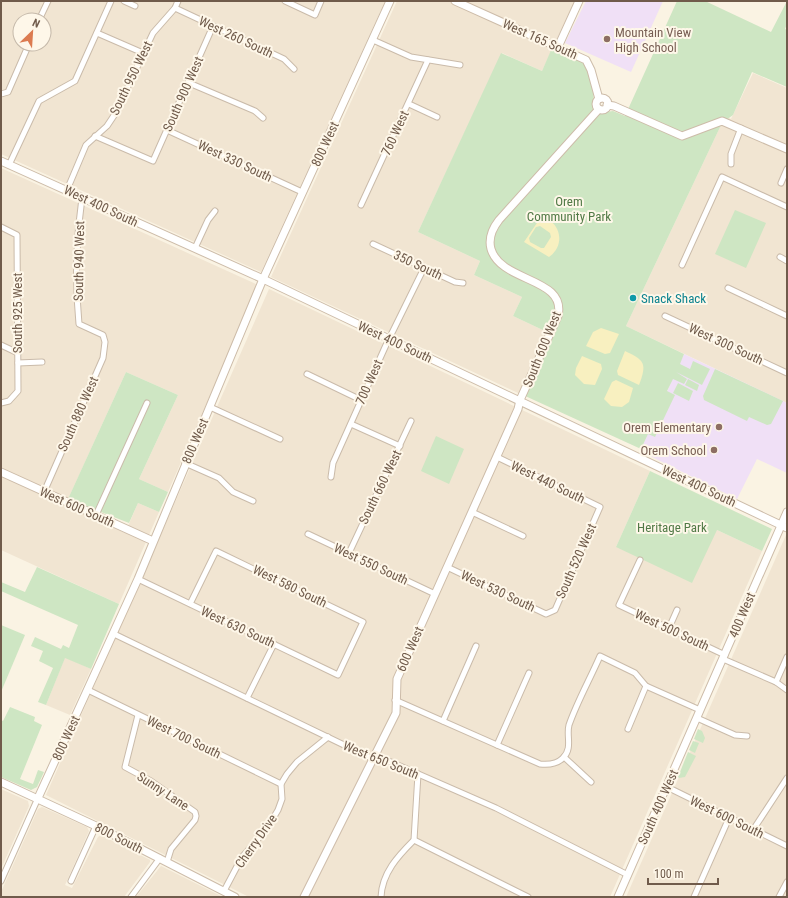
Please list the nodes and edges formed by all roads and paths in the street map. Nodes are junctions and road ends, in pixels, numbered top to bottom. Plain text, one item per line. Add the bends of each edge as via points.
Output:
1 (48, 1) edge
2 (111, 1) edge
3 (124, 1) edge
4 (178, 1) edge
5 (285, 1) edge
6 (322, 1) edge
7 (390, 1) edge
8 (455, 1) edge
9 (579, 1) edge
10 (135, 6) dead end
11 (175, 8) junction
12 (43, 12) edge
13 (213, 26) junction
14 (97, 33) junction
15 (373, 40) junction
16 (558, 47) junction
17 (26, 52) edge
18 (143, 53) junction
19 (428, 60) junction
20 (460, 65) dead end
21 (294, 69) dead end
22 (189, 83) junction
23 (3, 94) edge
24 (599, 99) junction
25 (409, 104) junction
26 (607, 105) junction
27 (598, 109) junction
28 (437, 117) dead end
29 (262, 118) dead end
30 (741, 128) junction
31 (167, 130) junction
32 (95, 136) junction
33 (787, 149) edge
34 (3, 163) edge
35 (731, 164) dead end
36 (787, 169) edge
37 (781, 183) dead end
38 (67, 190) junction
39 (302, 192) junction
40 (82, 198) junction
41 (361, 205) dead end
42 (787, 206) edge
43 (215, 211) dead end
44 (1, 227) edge
45 (373, 244) dead end
46 (195, 248) junction
47 (780, 257) dead end
48 (787, 261) edge
49 (682, 265) dead end
50 (424, 268) junction
51 (262, 279) junction
52 (463, 283) dead end
53 (728, 288) dead end
54 (666, 316) dead end
55 (787, 316) edge
56 (103, 335) joint
57 (388, 340) junction
58 (1, 345) edge
59 (18, 352) junction
60 (42, 362) dead end
61 (18, 363) junction
62 (787, 373) edge
63 (307, 374) dead end
64 (361, 400) junction
65 (520, 400) junction
66 (1, 403) edge
67 (147, 403) dead end
68 (210, 407) junction
69 (411, 421) dead end
70 (350, 424) junction
71 (280, 439) dead end
72 (400, 446) junction
73 (497, 457) junction
74 (185, 463) junction
75 (1, 472) edge
76 (332, 477) dead end
77 (44, 492) junction
78 (253, 501) dead end
79 (600, 507) joint
80 (472, 512) junction
81 (787, 512) edge
82 (96, 515) junction
83 (784, 527) edge
84 (308, 534) dead end
85 (523, 536) dead end
86 (153, 541) junction
87 (349, 553) junction
88 (640, 560) dead end
89 (447, 567) junction
90 (138, 579) junction
91 (435, 594) junction
92 (190, 604) junction
93 (677, 610) dead end
94 (550, 613) joint
95 (670, 628) junction
96 (114, 634) junction
97 (274, 644) junction
98 (476, 646) dead end
99 (724, 657) junction
100 (787, 657) edge
101 (529, 673) dead end
102 (338, 675) joint
103 (776, 682) junction
104 (646, 686) junction
105 (88, 690) junction
106 (787, 690) edge
107 (247, 698) junction
108 (395, 700) junction
109 (700, 710) junction
110 (138, 715) junction
111 (697, 718) junction
112 (444, 722) junction
113 (628, 729) dead end
114 (747, 736) dead end
115 (328, 737) junction
116 (497, 745) junction
117 (564, 757) junction
118 (373, 759) junction
119 (418, 774) junction
120 (787, 778) edge
121 (1, 782) edge
122 (591, 782) dead end
123 (281, 784) junction
124 (667, 787) junction
125 (38, 798) junction
126 (729, 818) junction
127 (96, 826) junction
128 (753, 830) junction
129 (414, 840) junction
130 (787, 846) edge
131 (160, 858) junction
132 (167, 862) junction
133 (628, 875) junction
134 (1, 881) edge
135 (71, 881) dead end
136 (787, 882) edge
137 (785, 890) edge
138 (224, 891) junction
139 (131, 897) edge
140 (236, 897) edge
141 (304, 897) edge
142 (382, 897) edge
143 (528, 897) edge
144 (618, 897) edge
145 (694, 897) edge
146 (779, 897) edge

1 - 12 street
2 - 14 street
3 - 10 street
4 - 11 street
5 - 6 street via 315,15
7 - 15 street, 800 West
8 - 16 street, West 165 South
9 - 16 street
11 - 13 street, West 260 South
11 - 18 street, South 950 West via 153,33
13 - 21 street, West 260 South via 284,59
13 - 22 street, South 900 West
14 - 18 street
14 - 34 street via 76,81 39,100
15 - 19 street via 411,57
15 - 39 street, 800 West
16 - 24 street, West 165 South via 588,62
17 - 23 street via 9,90
18 - 32 street, South 950 West via 115,114 107,126
19 - 20 street
19 - 25 street, 760 West
22 - 29 street via 255,111
22 - 31 street, South 900 West
24 - 26 street via 605,99
24 - 27 street, West 165 South via 596,103
25 - 28 street
25 - 41 street, 760 West
26 - 27 street via 605,109
26 - 30 street via 682,136 722,121
27 - 65 street, South 600 West via 499,220 491,235 491,248 498,263 549,290 557,298 559,305 558,316
30 - 33 street
30 - 35 street via 731,154
31 - 32 street, South 900 West via 153,162
31 - 39 street, West 330 South
32 - 38 street, South 950 West via 86,145
34 - 38 street, West 400 South
36 - 37 street
38 - 40 street, West 400 South
39 - 51 street, 800 West
40 - 46 street, West 400 South
40 - 56 street, South 940 West via 77,259 79,324
42 - 49 street via 722,177
43 - 46 street
44 - 59 street, South 925 West via 17,235
45 - 50 street, 350 South
46 - 51 street, West 400 South
47 - 48 street
50 - 52 street, 350 South
50 - 57 street, 700 West
51 - 57 street, West 400 South
51 - 68 street, 800 West
53 - 55 street
54 - 62 street, West 300 South
56 - 77 street, South 880 West via 103,358
57 - 64 street, 700 West
57 - 65 street, West 400 South
58 - 59 street
59 - 61 street, South 925 West
60 - 61 street
61 - 66 street, South 925 West via 18,391 10,401
63 - 64 street
64 - 70 street, 700 West
65 - 73 street, 600 West
65 - 83 street, West 400 South
67 - 82 street
68 - 71 street
68 - 74 street, 800 West
69 - 72 street, South 660 West
70 - 72 street
70 - 76 street, 700 West via 333,463
72 - 87 street, South 660 West
73 - 79 street, West 440 South
73 - 80 street, 600 West
74 - 78 street via 219,478 234,492
74 - 86 street, 800 West
75 - 77 street, West 600 South
77 - 82 street, West 600 South
79 - 94 street, South 520 West via 555,610
80 - 85 street
80 - 89 street, 600 West
81 - 83 street, 400 West
82 - 86 street, West 600 South
83 - 99 street, 400 West
84 - 87 street, West 550 South
86 - 90 street, 800 West
87 - 91 street, West 550 South
88 - 95 street, West 500 South via 619,605
89 - 91 street, 600 West
89 - 94 street, West 530 South via 546,614
90 - 92 street, West 630 South
90 - 96 street, 800 West
91 - 108 street, 600 West via 397,679
92 - 97 street, West 630 South
92 - 102 street, West 580 South via 216,551 363,622
93 - 95 street
95 - 99 street, West 500 South
96 - 105 street, 800 West
96 - 107 street, West 650 South
97 - 102 street, West 630 South
97 - 107 street
98 - 112 street
99 - 103 street, West 500 South
99 - 109 street, 400 West
100 - 103 street
101 - 116 street
103 - 106 street, West 500 South
104 - 109 street
104 - 113 street
104 - 117 street via 635,673 600,656 569,726 570,741
105 - 110 street, West 700 South
105 - 125 street, 800 West
107 - 115 street, West 650 South
108 - 112 street
108 - 118 street, 600 West via 396,713
109 - 111 street, 400 West
110 - 123 street, West 700 South
110 - 132 street, Sunny Lane via 125,767 151,781 195,812 196,816 171,848
111 - 114 street via 735,735
111 - 124 street, South 400 West
112 - 116 street
115 - 118 street, West 650 South
115 - 123 street via 297,762
116 - 117 street via 540,764 553,764
117 - 122 street
118 - 119 street, West 650 South via 384,759
118 - 141 street, 600 West
119 - 129 street
119 - 133 street, West 650 South via 496,808
120 - 128 street
121 - 125 street, 800 South
123 - 138 street, Cherry Drive via 282,798 278,810 266,830 242,857
124 - 126 street, West 600 South
124 - 133 street, South 400 West
125 - 127 street, 800 South
125 - 134 street, 800 West
126 - 128 street, West 600 South
126 - 145 street
127 - 131 street, 800 South
127 - 135 street
128 - 130 street, West 600 South
129 - 142 street via 394,860 381,888
129 - 143 street
131 - 132 street, 800 South
131 - 139 street
132 - 138 street, 800 South
133 - 144 street, South 400 West
136 - 137 street
137 - 146 street
138 - 140 street, 800 South

